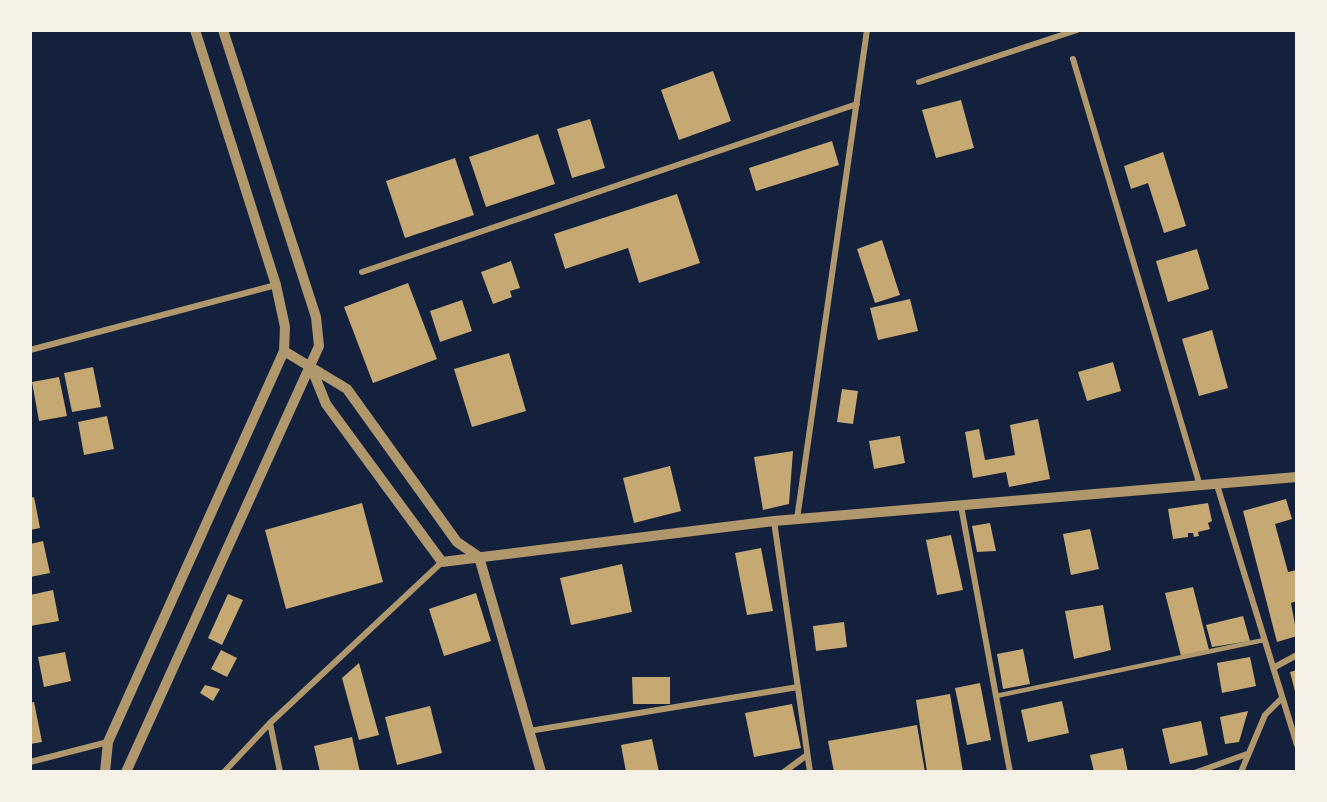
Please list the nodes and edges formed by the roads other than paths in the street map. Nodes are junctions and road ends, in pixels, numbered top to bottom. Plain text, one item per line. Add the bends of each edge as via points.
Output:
1 (195, 30) edge
2 (223, 30) edge
3 (867, 30) edge
4 (1077, 30) edge
5 (1073, 59) dead end
6 (920, 82) dead end
7 (857, 105) junction
8 (362, 272) dead end
9 (276, 285) junction
10 (30, 350) edge
11 (284, 351) junction
12 (311, 367) junction
13 (1297, 477) edge
14 (1217, 485) junction
15 (1200, 487) junction
16 (961, 506) junction
17 (797, 519) junction
18 (774, 521) junction
19 (479, 557) junction
20 (442, 562) junction
21 (1264, 640) junction
22 (1297, 655) edge
23 (1273, 668) junction
24 (798, 687) junction
25 (996, 696) junction
26 (1282, 698) junction
27 (270, 723) junction
28 (528, 731) junction
29 (108, 742) junction
30 (1297, 745) edge
31 (807, 754) junction
32 (1247, 754) junction
33 (30, 762) edge
34 (105, 772) edge
35 (126, 772) edge
36 (224, 772) edge
37 (280, 772) edge
38 (541, 772) edge
39 (784, 772) edge
40 (810, 772) edge
41 (1010, 772) edge
42 (1197, 772) edge
43 (1241, 772) edge

1 - 9 street
2 - 12 street via 316,317 319,346
3 - 7 street
4 - 6 street
5 - 15 street
7 - 8 street
7 - 17 street
9 - 10 street
9 - 11 street via 285,327
11 - 12 street
11 - 29 street
12 - 19 street via 347,388 457,542
12 - 20 street via 326,404
12 - 35 street
13 - 14 street
14 - 15 street
14 - 21 street
15 - 16 street
16 - 17 street
16 - 25 street
17 - 18 street
18 - 19 street
18 - 24 street
19 - 20 street
19 - 28 street
20 - 27 street
21 - 23 street
21 - 25 lane
22 - 23 street
23 - 26 street
24 - 28 street
24 - 31 street
25 - 41 street
26 - 30 street
26 - 32 street via 1265,715
27 - 36 street
27 - 37 street
28 - 38 street
29 - 33 street
29 - 34 street
31 - 39 street
31 - 40 street
32 - 42 street
32 - 43 street

